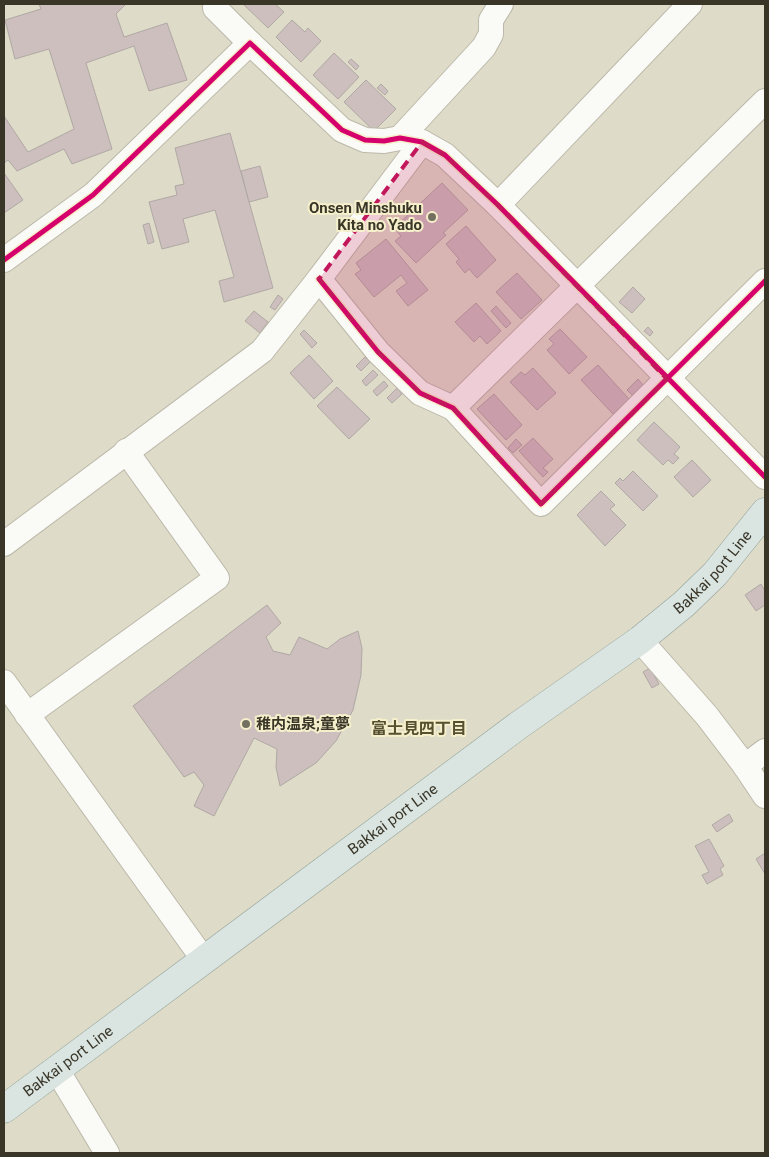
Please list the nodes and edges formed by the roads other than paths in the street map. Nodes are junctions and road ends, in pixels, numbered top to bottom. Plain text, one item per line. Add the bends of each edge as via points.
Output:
1 (214, 4) edge
2 (501, 4) edge
3 (690, 4) edge
4 (250, 43) junction
5 (765, 102) edge
6 (411, 140) junction
7 (498, 205) junction
8 (4, 260) edge
9 (319, 279) junction
10 (765, 280) edge
11 (577, 286) junction
12 (668, 379) junction
13 (453, 408) junction
14 (126, 451) junction
15 (765, 477) edge
16 (765, 512) edge
17 (4, 544) edge
18 (640, 640) junction
19 (4, 682) edge
20 (27, 715) junction
21 (765, 751) edge
22 (745, 766) junction
23 (765, 796) edge
24 (204, 960) junction
25 (57, 1070) junction
26 (4, 1109) edge
27 (107, 1153) edge

1 - 4 street
2 - 6 street via 491,20 491,34 484,47
3 - 7 street
4 - 6 street via 342,130 365,140
4 - 8 street via 93,195
5 - 11 street
6 - 7 street via 445,155
6 - 9 street
7 - 11 street
9 - 13 street via 378,352 420,393
9 - 14 street via 262,351
10 - 12 street
11 - 12 street
11 - 13 street
12 - 13 street via 541,504
12 - 15 street
14 - 17 street
14 - 20 street via 217,578
16 - 18 main road, Bakkai port Line via 715,574
18 - 22 street via 707,716
18 - 24 main road, Bakkai port Line
19 - 20 street
20 - 24 street
21 - 22 street
22 - 23 street
24 - 25 main road, Bakkai port Line
25 - 26 main road, Bakkai port Line
25 - 27 street

